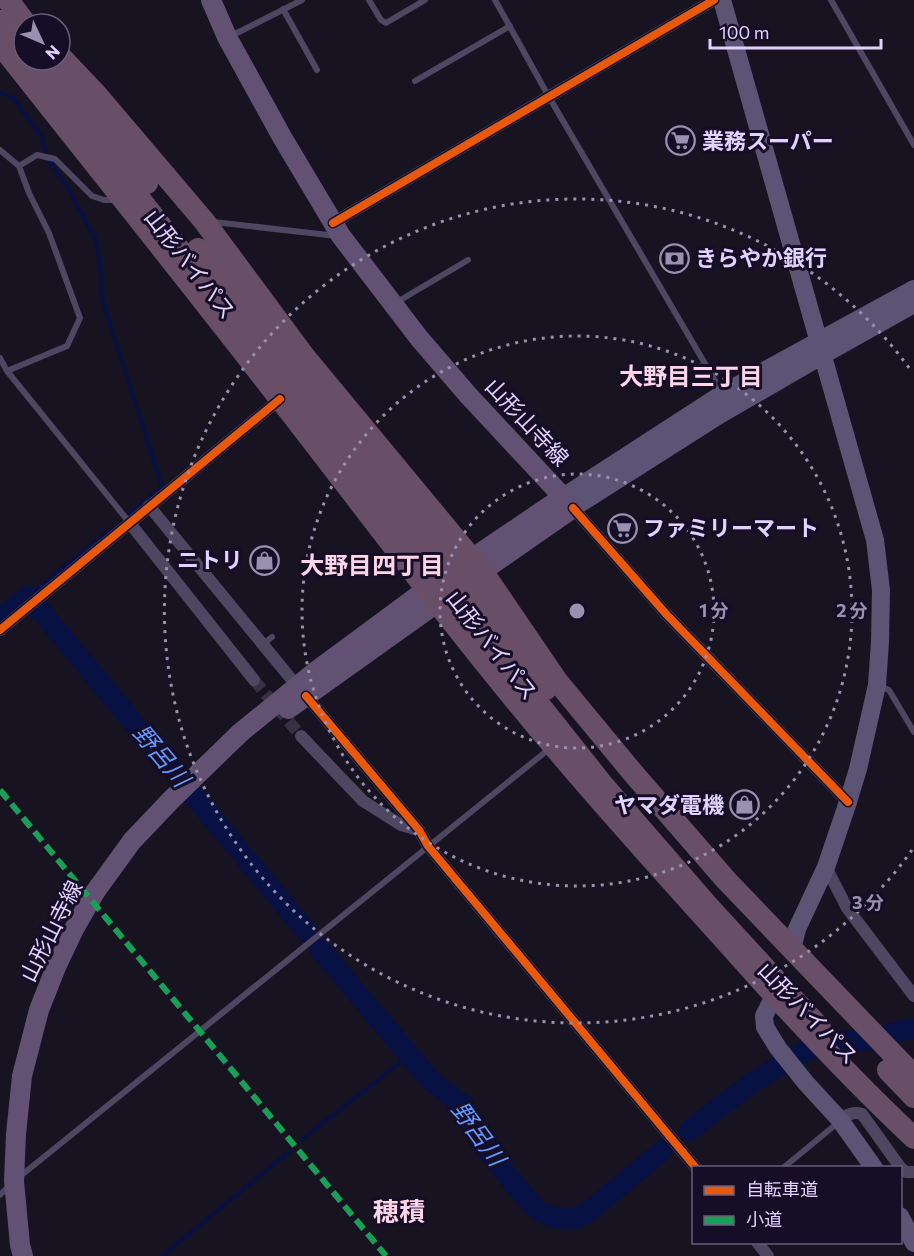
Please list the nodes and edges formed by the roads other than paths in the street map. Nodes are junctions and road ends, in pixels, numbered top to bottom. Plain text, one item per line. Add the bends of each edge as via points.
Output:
1 (211, 0) edge
2 (302, 0) edge
3 (369, 0) edge
4 (425, 0) edge
5 (495, 0) edge
6 (714, 0) edge
7 (722, 0) edge
8 (831, 0) edge
9 (6, 8) edge
10 (283, 9) junction
11 (12, 22) edge
12 (510, 26) junction
13 (227, 37) junction
14 (0, 44) edge
15 (72, 69) edge
16 (317, 70) dead end
17 (40, 72) edge
18 (61, 72) edge
19 (415, 81) dead end
20 (549, 97) junction
21 (914, 145) edge
22 (0, 150) edge
23 (19, 166) junction
24 (122, 199) junction
25 (204, 221) junction
26 (337, 230) junction
27 (468, 260) dead end
28 (914, 289) edge
29 (394, 304) junction
30 (914, 304) edge
31 (821, 348) junction
32 (0, 358) edge
33 (7, 371) junction
34 (722, 394) junction
35 (280, 399) junction
36 (568, 503) junction
37 (149, 506) junction
38 (129, 522) junction
39 (477, 565) junction
40 (432, 596) junction
41 (0, 630) edge
42 (254, 680) tunnel mouth
43 (877, 685) junction
44 (301, 691) junction
45 (914, 732) edge
46 (301, 736) tunnel mouth
47 (553, 746) junction
48 (848, 802) junction
49 (419, 830) junction
50 (428, 846) junction
51 (826, 867) junction
52 (792, 949) junction
53 (774, 996) junction
54 (914, 996) edge
55 (914, 1076) edge
56 (914, 1097) edge
57 (840, 1120) junction
58 (914, 1121) edge
59 (914, 1138) edge
60 (695, 1166) edge
61 (784, 1166) edge
62 (873, 1166) edge
63 (899, 1166) edge
64 (7, 1188) edge
65 (902, 1220) edge
66 (914, 1243) edge
67 (759, 1244) edge
68 (23, 1256) edge
69 (768, 1256) edge

1 - 13 main road, 山形山寺線
2 - 10 lane
3 - 4 lane via 386,23
5 - 12 lane
6 - 20 street
7 - 31 main road
8 - 21 lane
9 - 11 highway
10 - 13 lane
10 - 16 lane
12 - 19 lane
12 - 20 lane
13 - 26 main road, 山形山寺線
14 - 24 highway
15 - 25 highway
17 - 58 highway, 山形バイパス, bridge via 603,785 768,973
18 - 56 highway, 山形バイパス, bridge via 558,704 771,947
20 - 26 street
20 - 34 lane
22 - 23 lane
23 - 24 lane via 37,154 56,159 92,196
23 - 33 lane via 80,318 67,346
24 - 35 highway
25 - 26 lane
25 - 39 highway via 304,356
26 - 29 main road, 山形山寺線
27 - 29 lane
28 - 31 main road
29 - 36 main road, 山形山寺線 via 468,395
30 - 31 main road
31 - 34 main road
31 - 36 main road via 721,414
31 - 43 main road via 875,540 881,590
32 - 33 lane
33 - 38 lane
34 - 36 main road
35 - 37 street
35 - 40 highway via 384,541
36 - 39 main road, 山形山寺線
36 - 48 street via 667,615
37 - 38 street
37 - 44 street via 268,640
38 - 41 street
38 - 42 street
39 - 40 main road, 山形山寺線
39 - 52 highway via 587,718 726,880
40 - 44 main road, 山形山寺線
40 - 44 main road, 山形山寺線 via 313,667
40 - 47 highway
43 - 45 lane via 889,690
43 - 48 main road
44 - 49 street
44 - 64 main road, 山形山寺線 via 219,752 132,841 95,892 74,929 39,1010 22,1077
46 - 49 street via 363,801 401,825
47 - 50 lane
47 - 53 highway
48 - 51 main road
49 - 50 street
50 - 60 street
50 - 64 lane
51 - 52 main road via 797,929
51 - 54 street via 847,908
52 - 55 highway
53 - 57 main road via 764,1016 765,1027 806,1083
53 - 59 highway
57 - 61 lane
57 - 62 main road
57 - 63 street via 848,1114 862,1114
64 - 68 main road, 山形山寺線
65 - 66 main road
67 - 69 street

